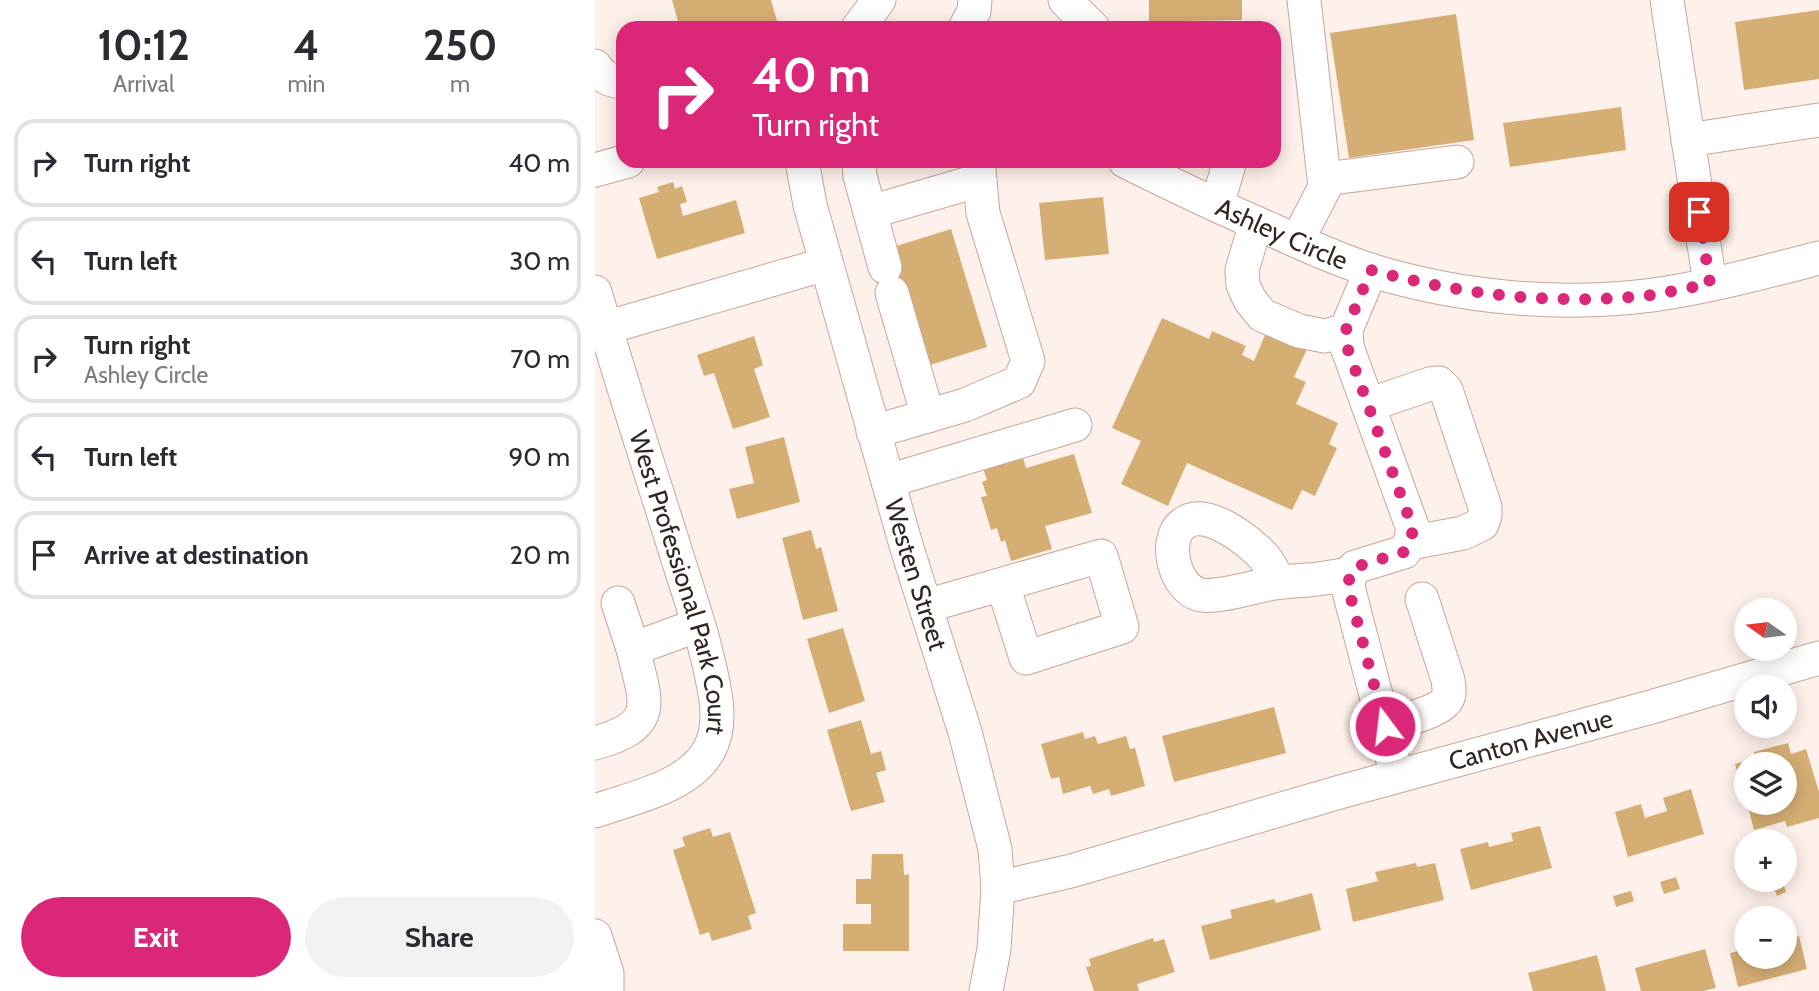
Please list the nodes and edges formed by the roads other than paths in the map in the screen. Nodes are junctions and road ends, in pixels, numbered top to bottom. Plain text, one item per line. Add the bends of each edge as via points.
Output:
1 (881, 0) edge
2 (1065, 0) edge
3 (1304, 0) edge
4 (1667, 0) edge
5 (864, 21) edge
6 (887, 21) edge
7 (1086, 21) edge
8 (595, 66) edge
9 (616, 81) edge
10 (1819, 120) edge
11 (1688, 140) junction
12 (1457, 162) dead end
13 (616, 164) edge
14 (803, 168) edge
15 (859, 168) edge
16 (1140, 168) edge
17 (1228, 168) edge
18 (595, 170) edge
19 (979, 171) edge
20 (1325, 179) junction
21 (1217, 205) junction
22 (870, 212) junction
23 (1256, 223) junction
24 (1297, 242) junction
25 (1819, 258) edge
26 (826, 264) junction
27 (1371, 270) junction
28 (1710, 284) junction
29 (595, 292) edge
30 (605, 328) junction
31 (1346, 330) junction
32 (1368, 405) junction
33 (927, 416) junction
34 (1075, 425) dead end
35 (873, 432) junction
36 (888, 481) junction
37 (1410, 543) junction
38 (1350, 574) junction
39 (1279, 582) dead end
40 (1003, 585) dead end
41 (1422, 599) dead end
42 (618, 603) dead end
43 (926, 606) junction
44 (698, 625) junction
45 (633, 649) junction
46 (1819, 658) edge
47 (1385, 726) junction
48 (595, 743) edge
49 (1397, 776) junction
50 (595, 811) edge
51 (998, 888) junction
52 (595, 936) edge
53 (607, 991) edge
54 (986, 991) edge

1 - 5 street
1 - 6 street
2 - 7 street
3 - 20 street
4 - 11 street
8 - 9 street
10 - 11 street
11 - 28 street
12 - 20 street
13 - 18 street
14 - 26 street, Westen Street
15 - 22 street
16 - 21 street, Ashley Circle
17 - 21 street
19 - 22 street
19 - 33 street via 983,213 1028,361 1020,382
20 - 24 street
21 - 23 street, Ashley Circle
22 - 33 street
23 - 24 street, Ashley Circle
23 - 31 street via 1242,270 1243,285 1262,315 1325,336
24 - 27 street, Ashley Circle
25 - 28 street, Ashley Circle
26 - 30 street
26 - 35 street, Westen Street
27 - 28 street, Ashley Circle via 1445,287 1527,298 1653,295
27 - 31 street
29 - 30 street, West Professional Park Court
30 - 44 street, West Professional Park Court
31 - 32 street via 1347,347
32 - 37 street via 1413,529
32 - 37 street via 1439,383 1446,390 1485,507 1482,524 1463,533
33 - 35 street
34 - 36 street
35 - 36 street, Westen Street
36 - 43 street, Westen Street
37 - 38 street via 1404,552 1355,567
38 - 39 street
38 - 47 street via 1348,587
40 - 43 street
41 - 47 street via 1450,693 1445,703
42 - 45 street
43 - 51 street, Westen Street via 995,849
44 - 45 street
44 - 50 street, West Professional Park Court via 717,715 709,750 694,769 663,788
45 - 48 street via 644,713 626,732
46 - 49 street, Canton Avenue
47 - 49 street
49 - 51 street, Canton Avenue
51 - 54 street, Westen Street
52 - 53 street via 607,973

